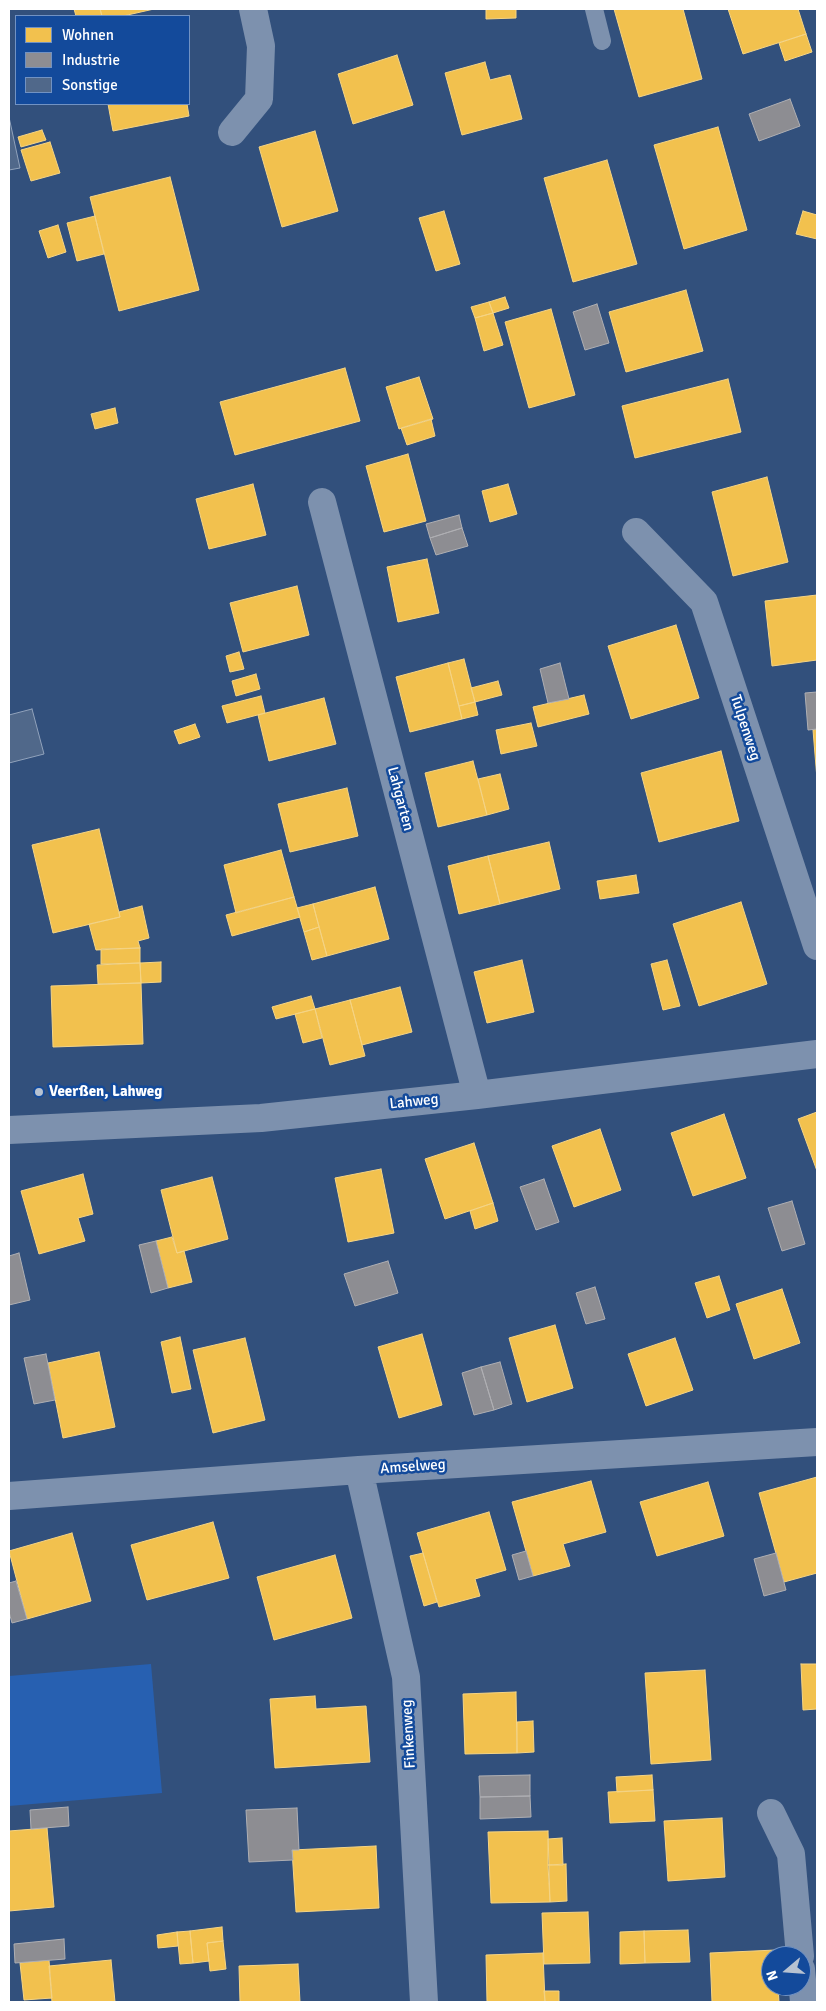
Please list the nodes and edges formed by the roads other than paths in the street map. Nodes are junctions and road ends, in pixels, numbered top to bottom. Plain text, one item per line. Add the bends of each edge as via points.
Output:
1 (253, 9) edge
2 (594, 9) edge
3 (602, 41) dead end
4 (232, 132) dead end
5 (322, 502) dead end
6 (636, 532) dead end
7 (817, 946) edge
8 (817, 1054) edge
9 (477, 1095) junction
10 (9, 1130) edge
11 (817, 1442) edge
12 (359, 1470) junction
13 (9, 1496) edge
14 (771, 1813) dead end
15 (799, 1946) edge
16 (424, 2002) edge

1 - 4 street via 262,46 259,100
2 - 3 lane
5 - 9 street, Lahgarten
6 - 7 street, Tulpenweg via 704,602
8 - 9 street, Lahweg
9 - 10 street, Lahweg via 260,1118
11 - 12 street, Amselweg
12 - 13 street, Amselweg
12 - 16 street, Finkenweg via 406,1677
14 - 15 street via 791,1854

